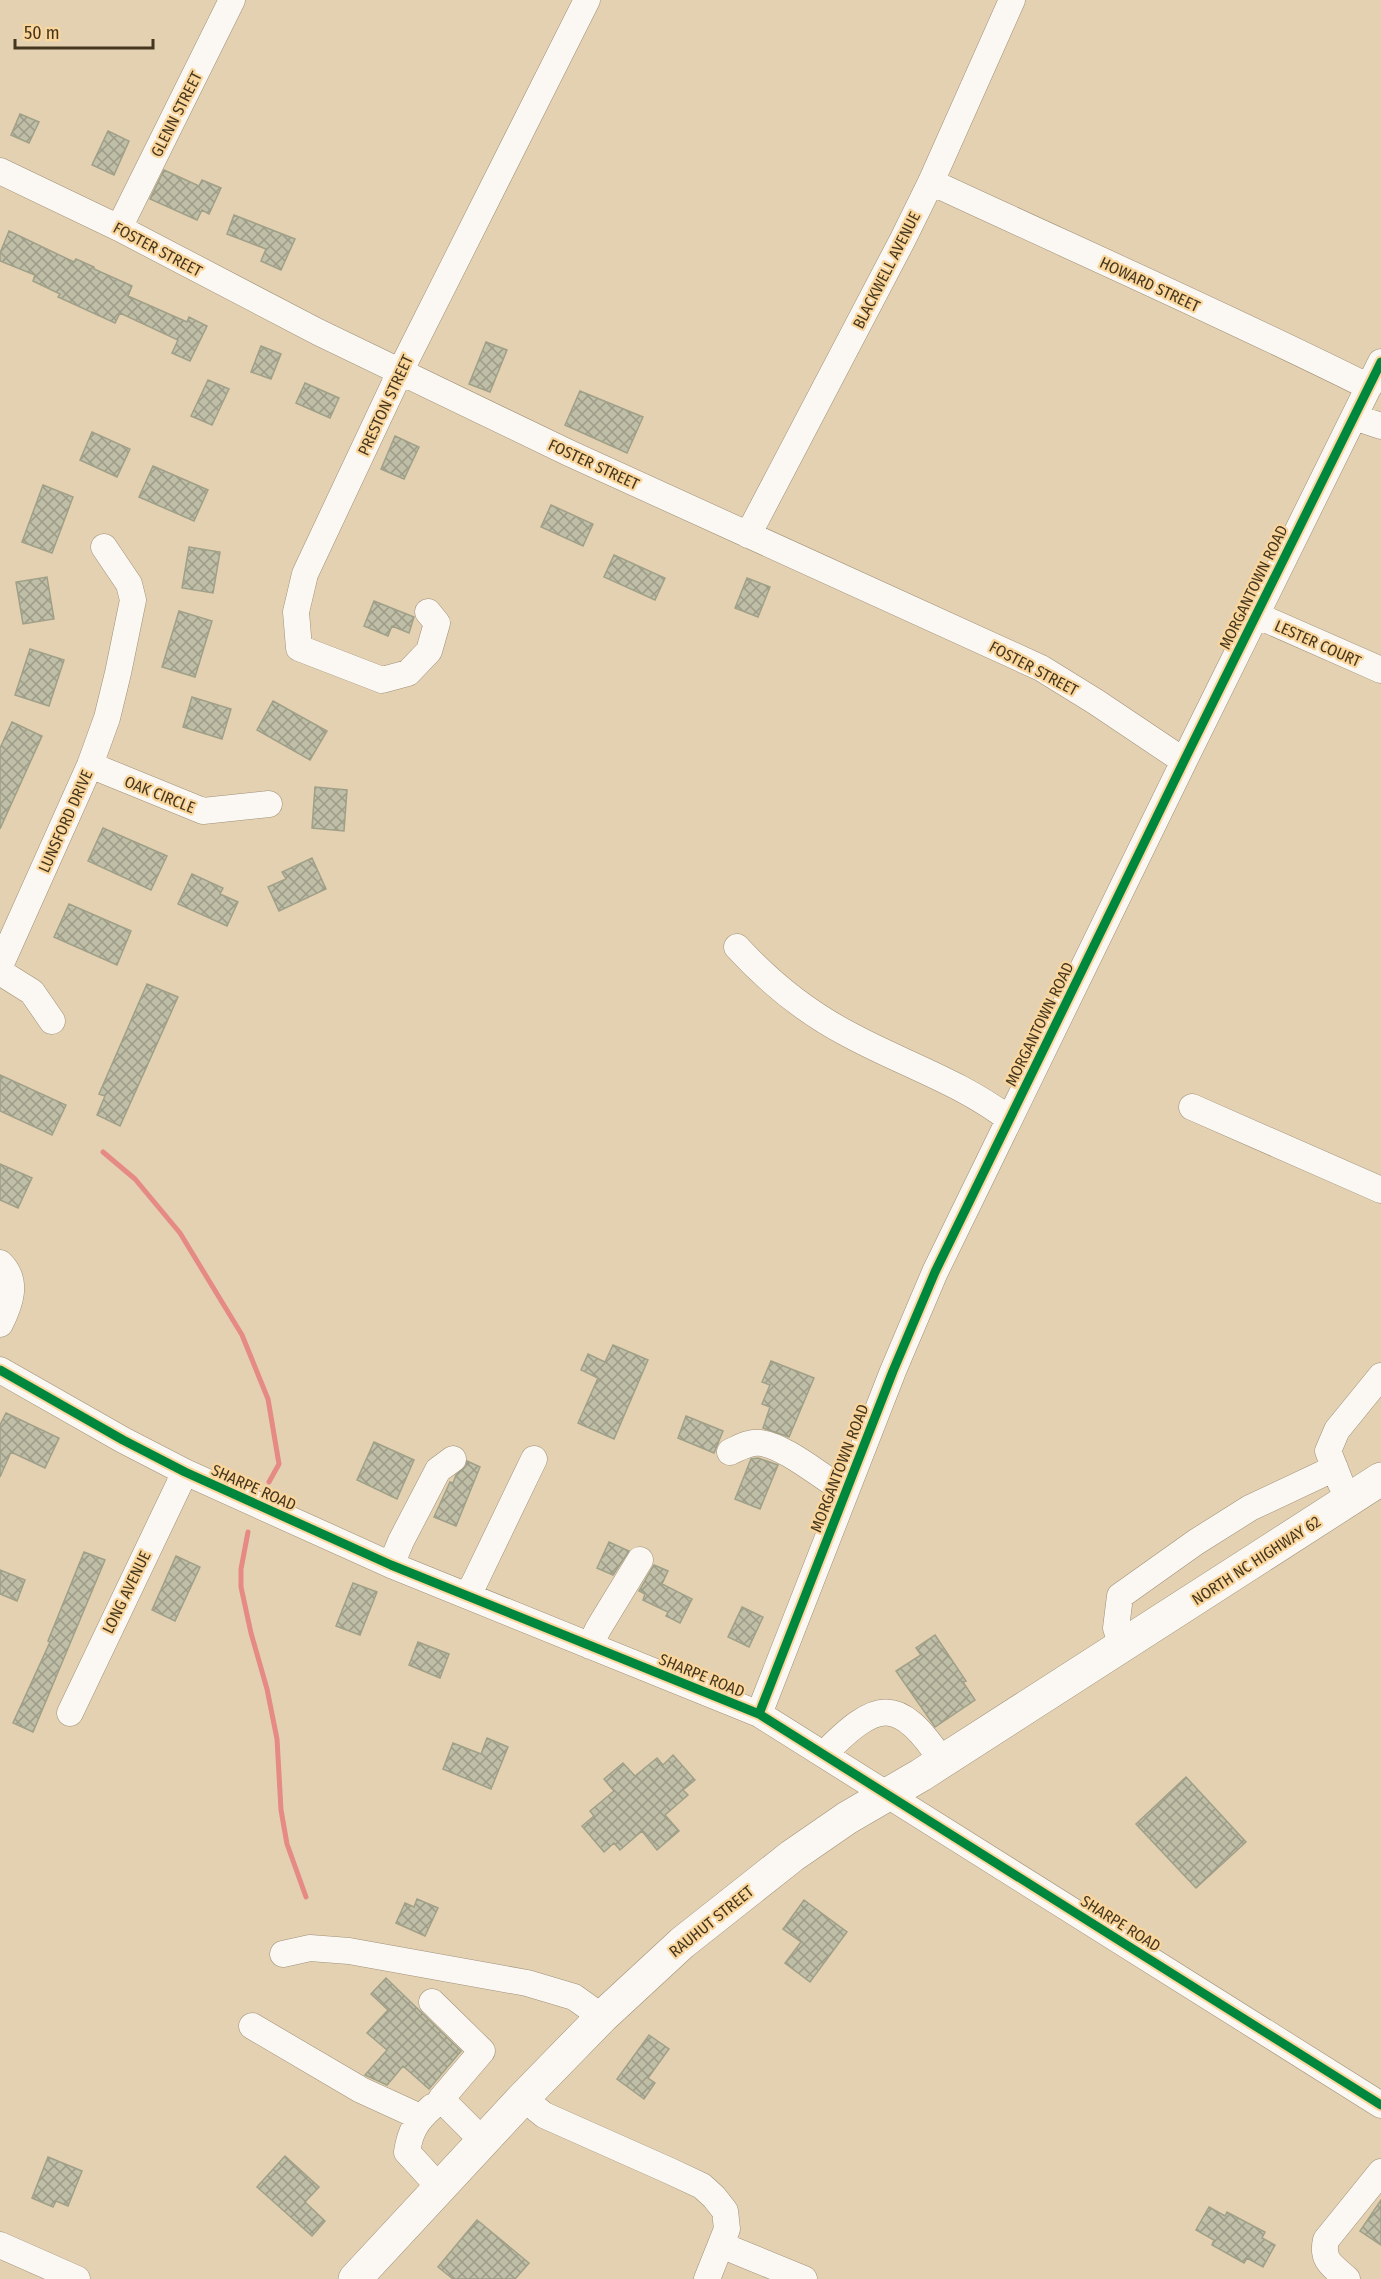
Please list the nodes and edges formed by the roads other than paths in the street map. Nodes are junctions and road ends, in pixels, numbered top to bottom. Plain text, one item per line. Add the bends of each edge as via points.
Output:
1 (232, 0) edge
2 (587, 0) edge
3 (1011, 0) edge
4 (0, 171) edge
5 (931, 182) junction
6 (119, 228) junction
7 (1381, 363) edge
8 (400, 372) junction
9 (1369, 387) junction
10 (1354, 417) junction
11 (1381, 426) edge
12 (748, 535) junction
13 (104, 547) dead end
14 (428, 612) dead end
15 (1256, 615) junction
16 (1381, 670) edge
17 (1184, 761) junction
18 (90, 765) junction
19 (269, 804) dead end
20 (737, 948) dead end
21 (0, 966) edge
22 (0, 972) edge
23 (52, 1021) dead end
24 (1192, 1107) dead end
25 (1009, 1119) junction
26 (1381, 1190) edge
27 (0, 1263) edge
28 (0, 1324) edge
29 (0, 1370) edge
30 (1381, 1376) edge
31 (730, 1452) dead end
32 (453, 1459) dead end
33 (534, 1459) dead end
34 (1335, 1468) junction
35 (184, 1472) junction
36 (1381, 1479) edge
37 (846, 1491) junction
38 (1348, 1501) junction
39 (640, 1560) dead end
40 (391, 1565) junction
41 (468, 1596) junction
42 (1126, 1643) junction
43 (590, 1646) junction
44 (70, 1713) dead end
45 (759, 1714) junction
46 (824, 1754) junction
47 (942, 1761) junction
48 (888, 1794) junction
49 (283, 1954) dead end
50 (432, 2001) dead end
51 (602, 2017) junction
52 (252, 2026) dead end
53 (523, 2098) junction
54 (441, 2099) junction
55 (1381, 2104) edge
56 (420, 2117) junction
57 (483, 2141) junction
58 (1381, 2172) edge
59 (440, 2188) junction
60 (0, 2245) edge
61 (721, 2245) junction
62 (77, 2279) edge
63 (356, 2279) edge
64 (707, 2279) edge
65 (804, 2279) edge
66 (1347, 2279) edge

1 - 6 street, GLENN STREET
2 - 8 street, PRESTON STREET
3 - 5 street, BLACKWELL AVENUE
4 - 6 street, FOSTER STREET
5 - 9 street, HOWARD STREET
5 - 12 street, BLACKWELL AVENUE
6 - 8 street, FOSTER STREET
7 - 9 street, MORGANTOWN ROAD
8 - 12 street, FOSTER STREET
8 - 14 street, PRESTON STREET via 305,574 296,612 299,648 382,680 408,673 429,651 437,622
9 - 10 street, MORGANTOWN ROAD
10 - 11 street
10 - 15 street, MORGANTOWN ROAD
12 - 17 street, FOSTER STREET via 1041,668
13 - 18 street, LUNSFORD DRIVE via 129,584 133,600 107,718
15 - 16 street, LESTER COURT
15 - 17 street, MORGANTOWN ROAD
17 - 25 street, MORGANTOWN ROAD
18 - 19 street, OAK CIRCLE via 203,811
18 - 21 street, LUNSFORD DRIVE
20 - 25 street via 762,974 819,1018 985,1101
22 - 23 street via 32,992
24 - 26 street
25 - 37 street, MORGANTOWN ROAD via 936,1272
27 - 28 street via 12,1288 11,1303
29 - 35 street, SHARPE ROAD
30 - 34 street via 1337,1430 1328,1451
31 - 37 street via 761,1443 792,1456
32 - 40 street via 438,1470
33 - 41 street
34 - 38 street
34 - 42 street via 1250,1508 1120,1596 1116,1628
35 - 40 street, SHARPE ROAD
35 - 44 street, LONG AVENUE
36 - 38 main road, NORTH NC HIGHWAY 62
37 - 45 street, MORGANTOWN ROAD
38 - 42 main road, NORTH NC HIGHWAY 62
39 - 43 street
40 - 41 street, SHARPE ROAD
41 - 43 street, SHARPE ROAD
42 - 47 main road, RAUHUT STREET
43 - 45 street, SHARPE ROAD
45 - 46 street, SHARPE ROAD
46 - 47 street via 850,1728 880,1712 898,1713 927,1739
46 - 48 street, SHARPE ROAD
47 - 48 main road, RAUHUT STREET
48 - 51 main road, RAUHUT STREET via 819,1837 719,1912
48 - 55 street, SHARPE ROAD
49 - 51 street via 310,1948 349,1951 527,1983 574,1997
50 - 54 street via 482,2051
51 - 53 main road, RAUHUT STREET
52 - 56 street via 360,2090
53 - 57 main road, RAUHUT STREET
53 - 61 street via 544,2115 702,2186 725,2211 728,2229
54 - 56 street
54 - 57 street
56 - 59 street via 410,2134 407,2152
57 - 59 main road, RAUHUT STREET
58 - 66 street via 1326,2240 1325,2257
59 - 63 main road, RAUHUT STREET
60 - 62 street
61 - 64 street
61 - 65 street

